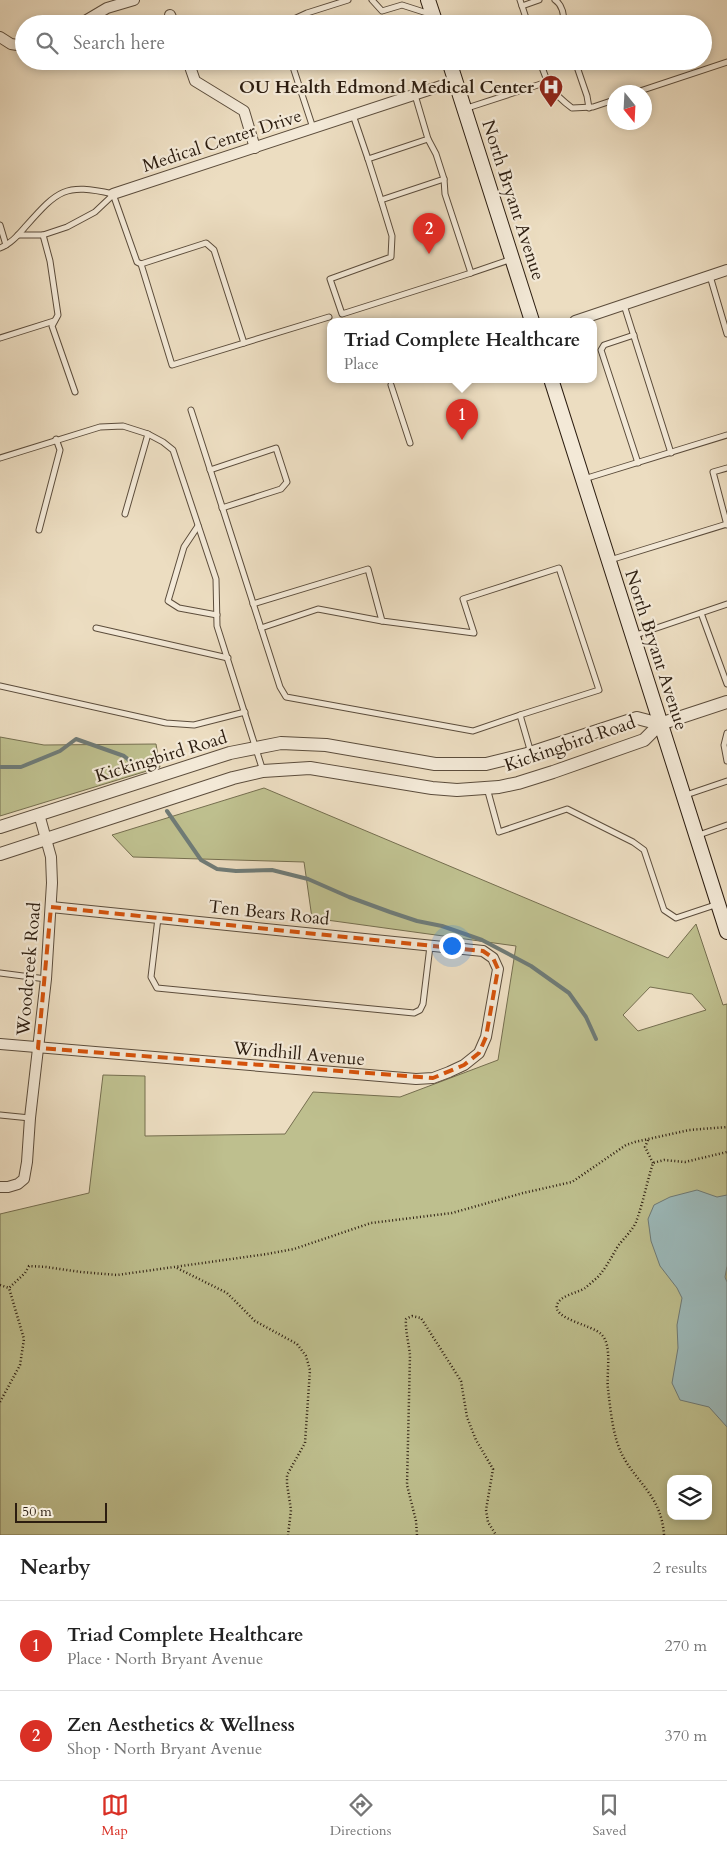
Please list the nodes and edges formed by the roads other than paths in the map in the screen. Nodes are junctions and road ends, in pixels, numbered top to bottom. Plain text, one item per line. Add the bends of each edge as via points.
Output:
1 (134, 0) edge
2 (348, 0) edge
3 (372, 0) edge
4 (428, 0) edge
5 (539, 0) edge
6 (555, 0) edge
7 (403, 3) edge
8 (521, 3) edge
9 (95, 15) edge
10 (302, 15) edge
11 (427, 15) edge
12 (434, 15) edge
13 (525, 15) edge
14 (563, 15) edge
15 (0, 37) edge
16 (15, 45) edge
17 (727, 62) edge
18 (712, 67) edge
19 (191, 70) edge
20 (294, 70) edge
21 (452, 70) edge
22 (543, 70) edge
23 (578, 70) edge
24 (703, 70) edge
25 (456, 82) junction
26 (546, 82) junction
27 (652, 87) edge
28 (415, 95) junction
29 (607, 102) edge
30 (589, 108) junction
31 (464, 110) junction
32 (353, 115) junction
33 (313, 129) junction
34 (428, 139) junction
35 (255, 148) junction
36 (368, 159) junction
37 (444, 179) junction
38 (113, 194) junction
39 (381, 200) junction
40 (0, 225) edge
41 (18, 235) junction
42 (43, 235) junction
43 (6, 246) junction
44 (0, 248) edge
45 (512, 259) junction
46 (141, 264) junction
47 (727, 270) edge
48 (471, 273) junction
49 (710, 276) junction
50 (624, 305) junction
51 (329, 317) dead end
52 (531, 318) edge
53 (584, 318) edge
54 (54, 321) junction
55 (727, 334) edge
56 (634, 335) junction
57 (0, 338) edge
58 (244, 343) junction
59 (551, 383) edge
60 (391, 385) dead end
61 (75, 392) dead end
62 (191, 410) dead end
63 (148, 434) junction
64 (727, 435) edge
65 (56, 439) junction
66 (410, 443) dead end
67 (671, 453) junction
68 (0, 458) edge
69 (638, 463) junction
70 (727, 468) edge
71 (210, 470) junction
72 (582, 480) junction
73 (222, 508) junction
74 (125, 514) dead end
75 (727, 524) edge
76 (198, 526) junction
77 (39, 530) dead end
78 (608, 561) junction
79 (253, 604) junction
80 (727, 604) edge
81 (701, 613) junction
82 (217, 615) junction
83 (382, 621) junction
84 (96, 628) dead end
85 (261, 628) junction
86 (632, 636) junction
87 (228, 658) junction
88 (725, 675) edge
89 (727, 684) edge
90 (0, 686) edge
91 (726, 705) edge
92 (245, 712) junction
93 (520, 715) junction
94 (660, 724) junction
95 (727, 733) edge
96 (256, 747) junction
97 (531, 753) junction
98 (727, 760) edge
99 (263, 771) junction
100 (727, 781) edge
101 (487, 788) junction
102 (683, 796) junction
103 (39, 814) junction
104 (727, 825) edge
105 (0, 827) edge
106 (696, 836) junction
107 (46, 838) junction
108 (0, 854) edge
109 (51, 907) junction
110 (722, 909) edge
111 (158, 918) junction
112 (727, 932) edge
113 (430, 946) junction
114 (483, 951) joint
115 (0, 973) edge
116 (46, 979) junction
117 (0, 1044) edge
118 (38, 1048) junction
119 (0, 1115) edge
120 (30, 1118) junction
121 (0, 1187) edge

1 - 9 street
2 - 10 lane
3 - 7 lane via 382,11
4 - 12 main road
5 - 8 lane
6 - 14 lane via 563,9
7 - 11 lane
8 - 13 lane
15 - 16 street
17 - 18 lane
19 - 35 street via 195,81 244,111
20 - 33 lane
21 - 25 main road, North Bryant Avenue
22 - 26 lane
23 - 30 lane
24 - 27 lane
25 - 28 street, Medical Center Drive
25 - 31 main road, North Bryant Avenue
26 - 30 lane via 572,108
26 - 31 lane
28 - 32 street, Medical Center Drive
28 - 34 lane
29 - 30 lane
31 - 45 main road, North Bryant Avenue
32 - 33 street, Medical Center Drive
32 - 36 lane
33 - 35 street, Medical Center Drive
34 - 36 lane
34 - 37 lane
35 - 38 street, Medical Center Drive
36 - 39 lane
37 - 39 lane
37 - 48 lane via 445,194
38 - 41 lane via 88,188 64,191 49,201
38 - 42 lane via 95,212
38 - 46 lane via 137,262
39 - 48 lane via 392,236 391,257 330,279 342,314
40 - 43 lane
41 - 42 lane
41 - 43 lane
42 - 54 lane via 58,315
43 - 44 lane
45 - 48 lane
45 - 52 main road, North Bryant Avenue
46 - 58 lane via 210,245
46 - 58 lane via 172,365
47 - 49 street
49 - 50 street
49 - 55 lane
50 - 53 street
50 - 56 lane
51 - 58 lane
54 - 57 lane
54 - 61 lane via 52,326
56 - 67 lane
56 - 69 lane via 604,345 601,350
59 - 72 main road, North Bryant Avenue
60 - 66 lane
62 - 71 lane
63 - 65 lane via 123,426 100,427
63 - 74 lane
63 - 76 lane via 173,450
64 - 67 lane
65 - 68 lane
65 - 77 lane via 60,450
67 - 69 lane
69 - 72 lane
70 - 75 lane via 713,472
71 - 73 lane
71 - 73 lane via 276,448 287,482 281,489
72 - 78 main road, North Bryant Avenue
73 - 79 lane
75 - 78 lane
76 - 82 lane via 216,579
76 - 82 lane via 184,547 168,601 179,608
78 - 86 main road, North Bryant Avenue
79 - 83 lane via 368,569
79 - 85 lane
80 - 81 lane
81 - 86 lane
81 - 88 lane
82 - 87 lane via 217,626
83 - 85 lane via 318,609
83 - 93 lane via 474,633 462,599 559,568 599,690
84 - 87 lane
85 - 93 lane via 286,697 473,731
86 - 94 main road, North Bryant Avenue
87 - 92 lane
88 - 89 lane
90 - 92 lane via 166,723 194,724
91 - 94 street
92 - 96 lane
93 - 97 lane
94 - 97 street, Kickingbird Road via 637,718
94 - 101 street, Kickingbird Road via 644,740 518,783
94 - 102 main road, North Bryant Avenue
95 - 98 lane via 724,745
96 - 97 street, Kickingbird Road via 326,745 464,766 505,761
96 - 99 lane
96 - 103 street, Kickingbird Road via 221,755
99 - 101 street, Kickingbird Road via 310,768 432,788
99 - 107 street, Kickingbird Road
100 - 102 lane
101 - 110 lane via 499,832 567,809 644,850 664,910 676,918
102 - 106 main road, North Bryant Avenue
103 - 105 street, Kickingbird Road
103 - 107 street, Woodcreek Road
104 - 106 lane
106 - 110 main road, North Bryant Avenue
107 - 108 street, Kickingbird Road
107 - 109 street, Woodcreek Road via 51,857
109 - 111 street, Ten Bears Road
109 - 116 street, Woodcreek Road
110 - 112 main road, North Bryant Avenue
111 - 113 street, Ten Bears Road
111 - 113 lane via 151,977 157,988 414,1013 423,1004
113 - 114 street, Ten Bears Road
114 - 118 street, Windhill Avenue via 493,958 498,969 486,1037 480,1053 464,1065 433,1078 416,1080
115 - 116 lane
116 - 118 street, Woodcreek Road
117 - 118 street, Windhill Avenue
118 - 120 street, Woodcreek Road
119 - 120 lane
120 - 121 street, Woodcreek Road via 24,1178 18,1184

